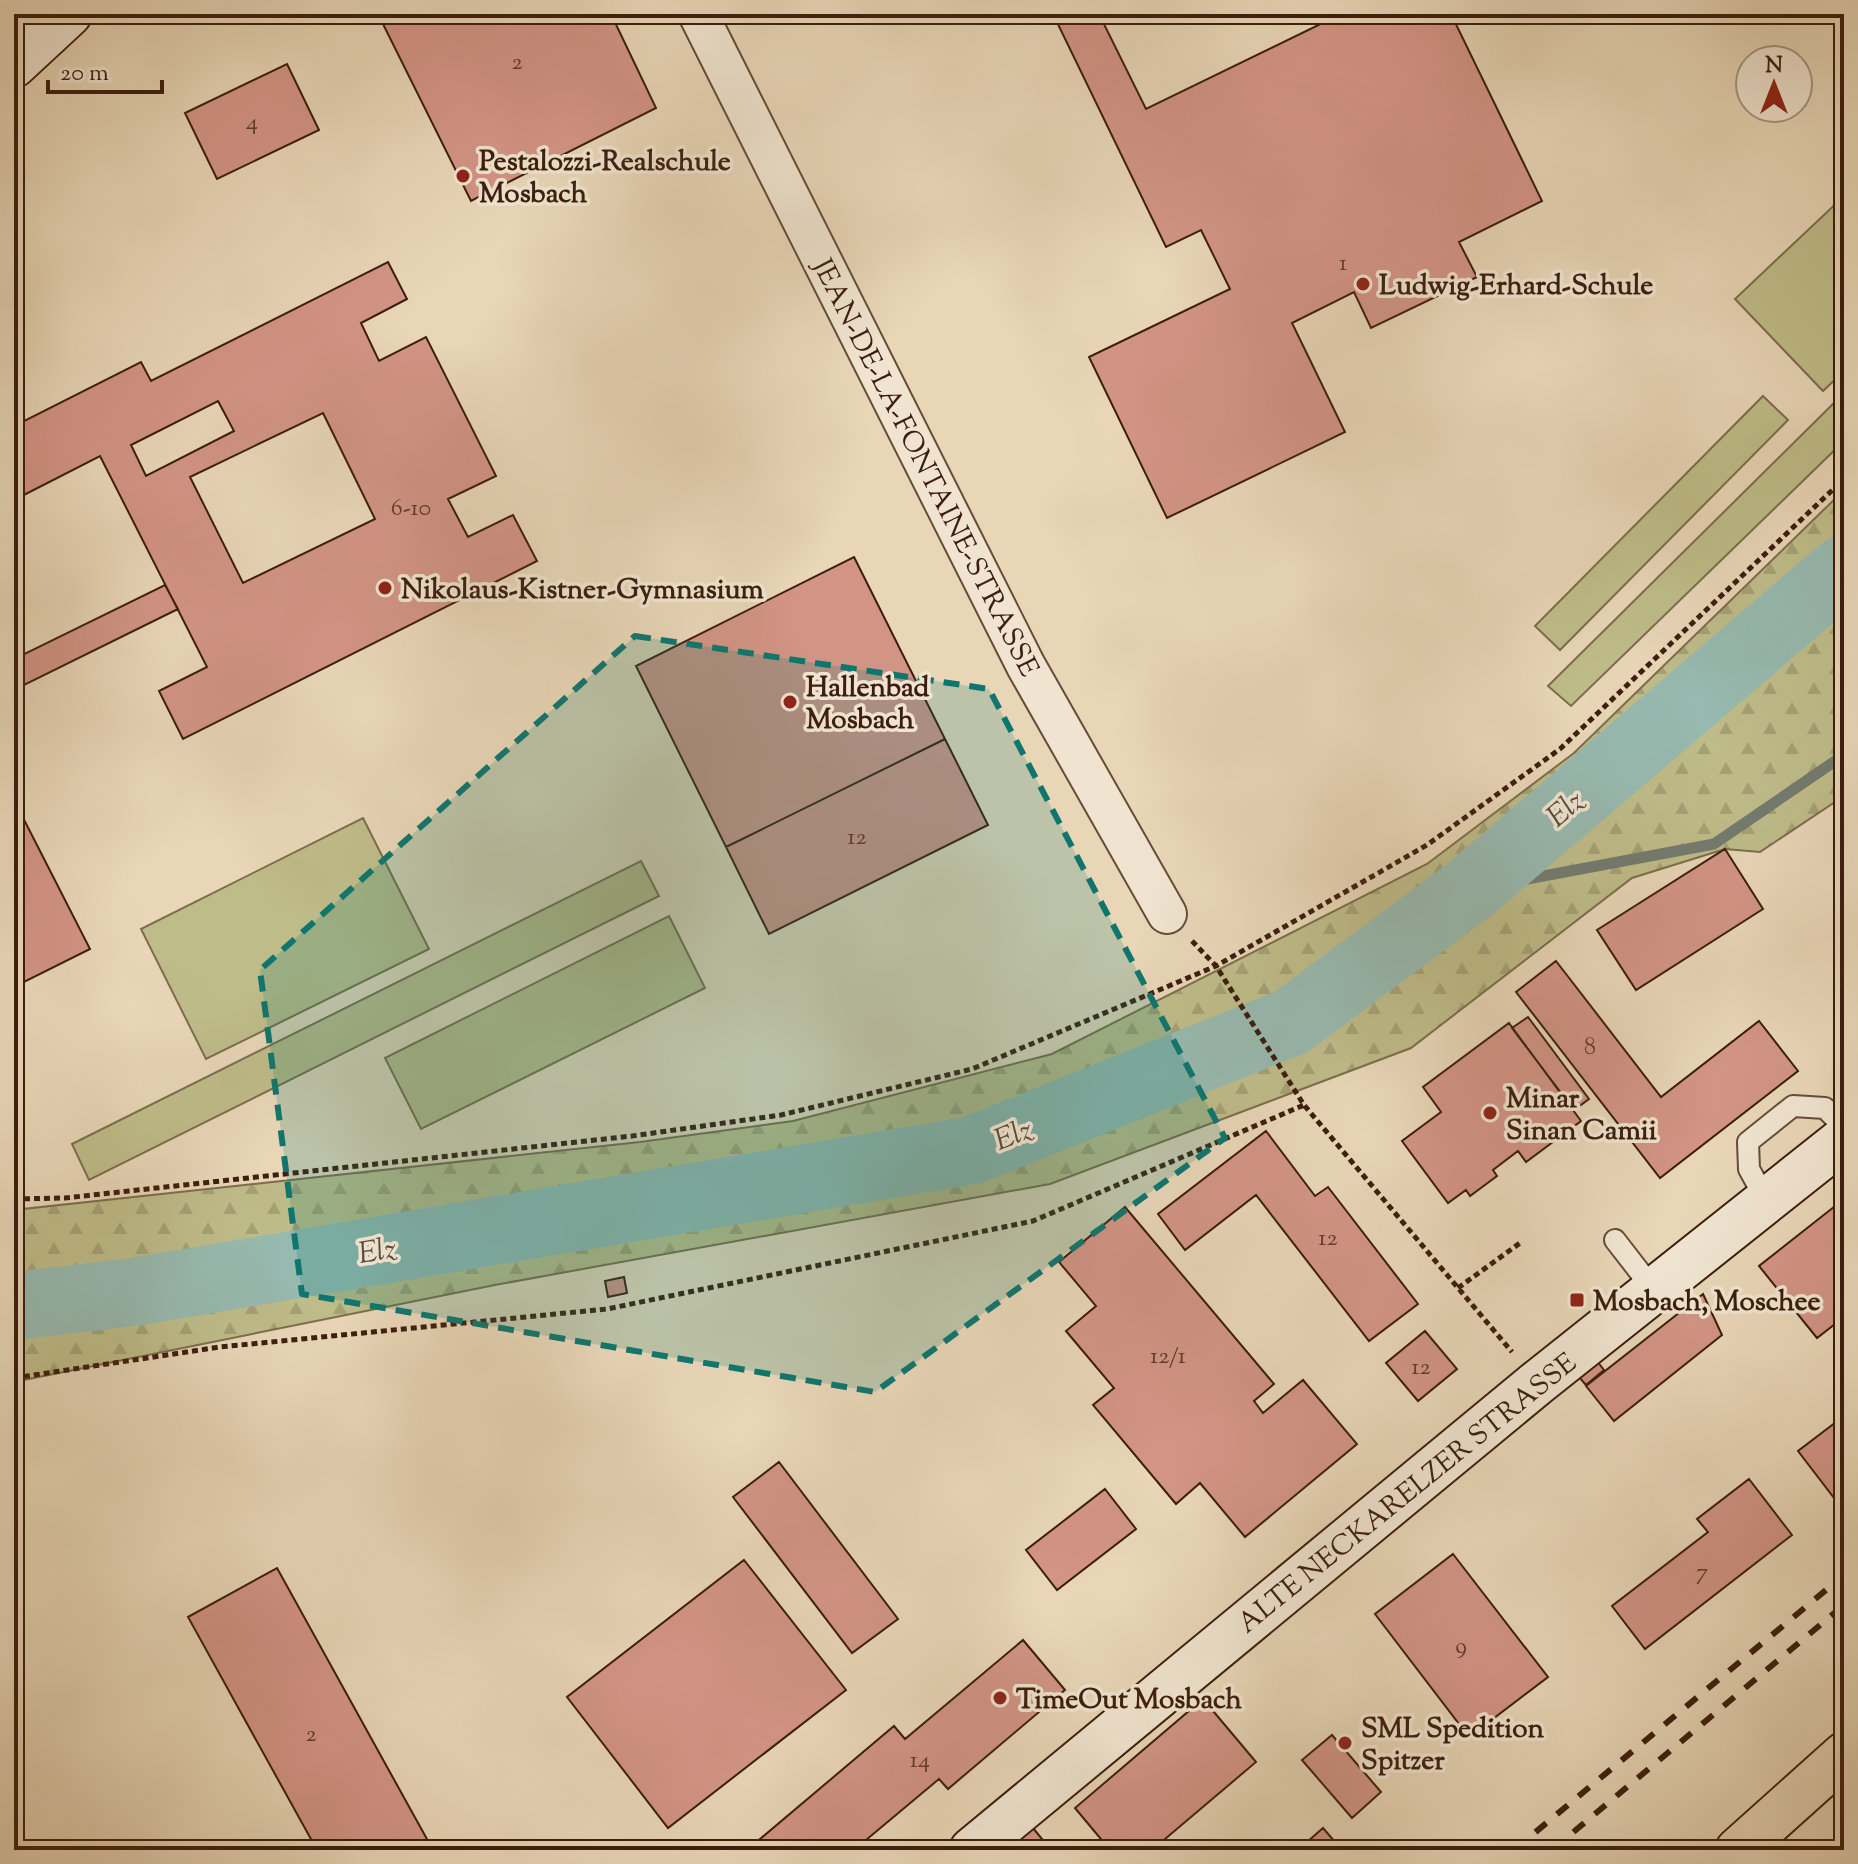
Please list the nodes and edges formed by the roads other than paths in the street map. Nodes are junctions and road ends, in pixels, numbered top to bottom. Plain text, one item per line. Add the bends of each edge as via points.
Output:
1 (69, 14) edge
2 (698, 14) edge
3 (14, 65) edge
4 (1167, 914) dead end
5 (1844, 1127) edge
6 (1844, 1139) edge
7 (1766, 1200) junction
8 (1615, 1240) dead end
9 (1653, 1289) junction
10 (1844, 1755) edge
11 (972, 1850) edge
12 (1738, 1850) edge

1 - 3 street
2 - 4 street, JEAN-DE-LA-FONTAINE-STRASSE via 1026,666
5 - 7 lane via 1825,1108 1793,1106 1748,1142 1749,1169
6 - 7 street, ALTE NECKARELZER STRASSE
7 - 9 street, ALTE NECKARELZER STRASSE
8 - 9 lane
9 - 11 street, ALTE NECKARELZER STRASSE
10 - 12 main road

